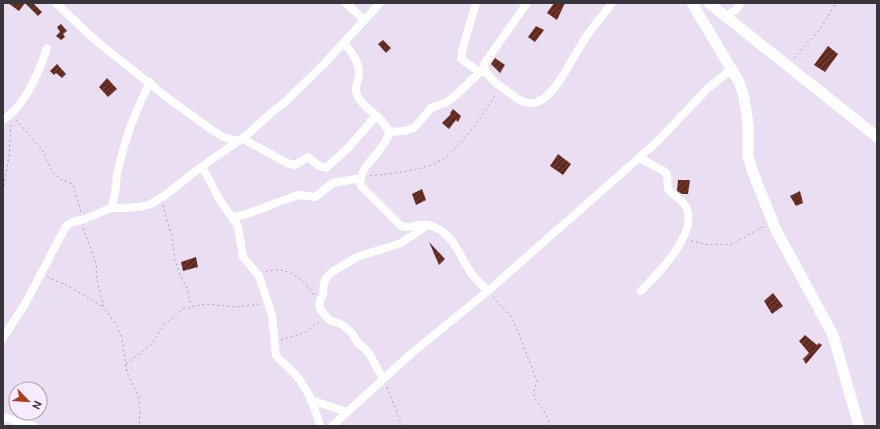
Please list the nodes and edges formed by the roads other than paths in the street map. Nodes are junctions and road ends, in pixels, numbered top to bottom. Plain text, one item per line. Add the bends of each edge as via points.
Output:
1 (56, 3) edge
2 (346, 3) edge
3 (380, 3) edge
4 (476, 3) edge
5 (527, 3) edge
6 (612, 3) edge
7 (692, 3) edge
8 (710, 3) edge
9 (740, 3) edge
10 (726, 16) junction
11 (364, 20) junction
12 (344, 42) junction
13 (47, 48) dead end
14 (732, 69) junction
15 (484, 72) junction
16 (150, 82) junction
17 (376, 116) junction
18 (3, 120) edge
19 (390, 132) junction
20 (877, 138) edge
21 (241, 140) junction
22 (639, 158) junction
23 (202, 166) junction
24 (361, 178) junction
25 (111, 208) junction
26 (233, 217) junction
27 (428, 225) junction
28 (488, 291) junction
29 (641, 291) dead end
30 (3, 338) edge
31 (383, 379) junction
32 (311, 400) junction
33 (347, 412) junction
34 (3, 417) edge
35 (34, 426) edge
36 (320, 426) edge
37 (332, 426) edge
38 (859, 426) edge

1 - 16 street via 94,39
2 - 11 street
3 - 11 street
4 - 15 street via 461,59
5 - 15 street via 485,61
6 - 15 street via 586,37 554,88 541,101 522,102
7 - 14 street
8 - 10 street
9 - 10 street via 737,9
10 - 20 street
11 - 12 street
12 - 17 street via 358,66 357,94
12 - 21 street via 285,102
13 - 18 street via 39,72 13,112
14 - 22 street via 708,88
14 - 38 street via 744,98 748,124 748,156 775,228 832,335
15 - 19 street via 445,103 431,108 415,127 406,131
16 - 21 street via 212,130 223,137
16 - 25 street via 125,144
17 - 19 street
17 - 21 street via 326,168 308,157 295,165 287,163
19 - 24 street via 387,141 369,162
21 - 23 street
22 - 28 street
22 - 29 street via 667,174 668,189 685,205 688,218 683,238 665,266
23 - 25 street via 162,197 139,207
23 - 26 street via 219,199
24 - 26 street via 333,182 315,197 298,195
24 - 27 street via 362,186 401,226
25 - 30 street via 66,226 25,304
26 - 32 street via 239,230 243,257 259,276 272,315 276,356 293,372
27 - 28 street via 451,238 470,271
27 - 31 street via 401,243 357,257 326,278 319,304 326,317 351,332 368,352
28 - 31 street
31 - 33 street
32 - 33 street
32 - 36 street
33 - 37 street
34 - 35 street

